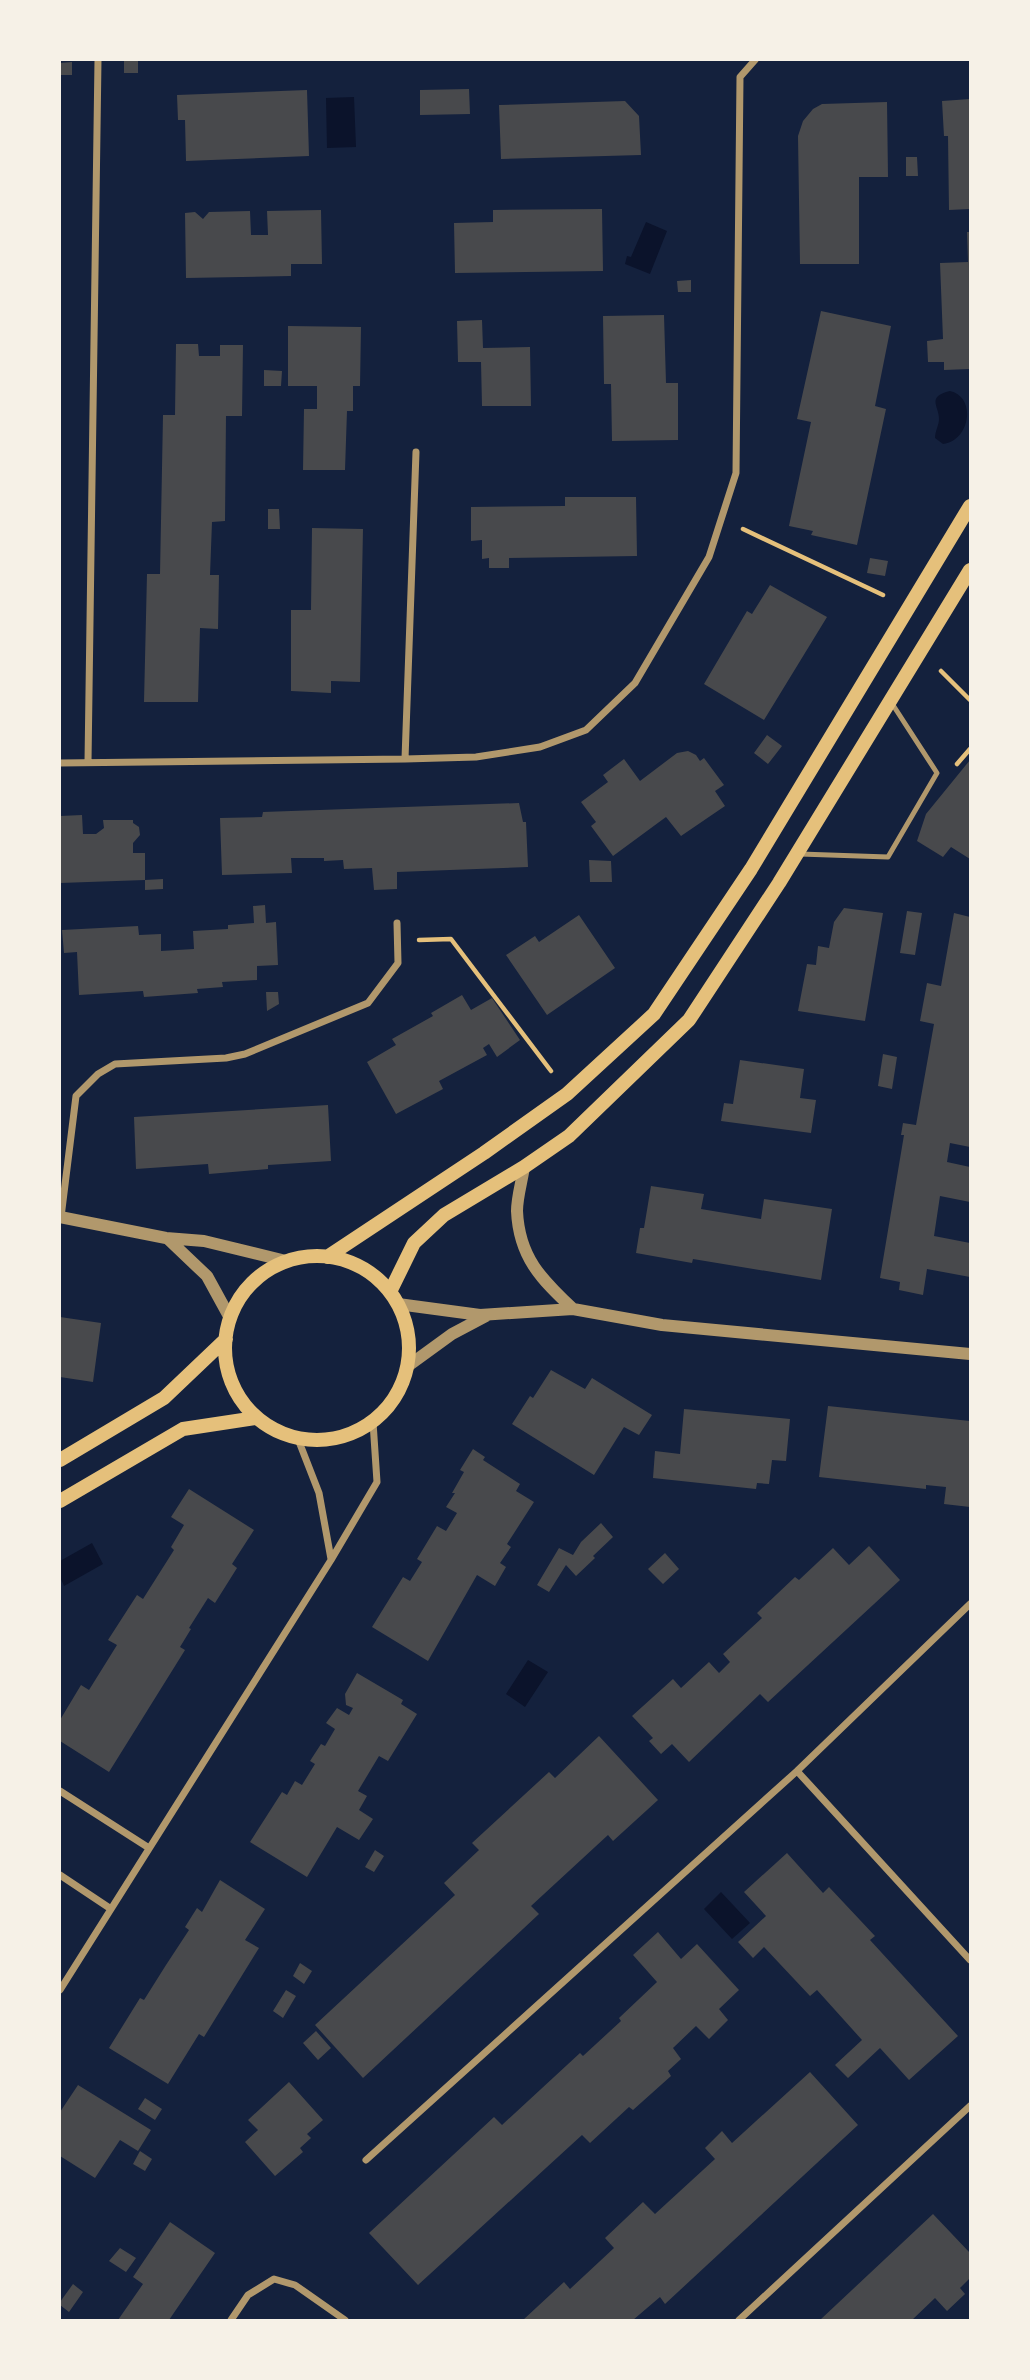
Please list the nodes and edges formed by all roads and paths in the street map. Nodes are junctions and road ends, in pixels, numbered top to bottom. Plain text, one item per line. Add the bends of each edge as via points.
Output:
1 (98, 60) edge
2 (755, 60) edge
3 (416, 452) dead end
4 (971, 506) edge
5 (723, 520) junction
6 (971, 570) edge
7 (905, 614) junction
8 (917, 658) junction
9 (971, 700) edge
10 (890, 702) junction
11 (405, 759) junction
12 (88, 762) junction
13 (60, 763) edge
14 (797, 854) junction
15 (397, 923) dead end
16 (397, 940) junction
17 (567, 1094) junction
18 (524, 1167) junction
19 (60, 1217) edge
20 (166, 1238) junction
21 (327, 1256) junction
22 (286, 1261) junction
23 (394, 1298) junction
24 (573, 1309) junction
25 (490, 1314) junction
26 (230, 1318) junction
27 (226, 1339) junction
28 (971, 1354) edge
29 (408, 1366) junction
30 (256, 1418) junction
31 (373, 1422) junction
32 (298, 1439) junction
33 (60, 1461) edge
34 (60, 1501) edge
35 (331, 1560) junction
36 (971, 1604) edge
37 (797, 1771) junction
38 (60, 1791) edge
39 (149, 1847) junction
40 (60, 1875) edge
41 (111, 1909) junction
42 (971, 1960) edge
43 (60, 1990) edge
44 (971, 2106) edge
45 (366, 2160) dead end
46 (231, 2320) edge
47 (345, 2320) edge
48 (739, 2320) edge

1 - 12 street
2 - 5 street via 740,77 736,473
3 - 11 street
4 - 7 main road
5 - 7 path via 883,594 888,605
5 - 11 street via 709,557 635,683 586,730 540,747 476,757
6 - 8 main road
7 - 17 main road via 751,869 654,1014
8 - 9 path via 941,671
8 - 10 main road
10 - 14 main road
10 - 14 lane via 937,773 888,857
11 - 12 street
12 - 13 street
14 - 18 main road via 689,1020 569,1136
15 - 16 street
16 - 17 path via 451,939
16 - 19 street via 398,963 368,1003 245,1054 115,1064 98,1074 76,1096
17 - 21 main road
18 - 23 main road via 444,1214 414,1242
18 - 24 street via 517,1209 522,1248 545,1283
19 - 20 street
20 - 22 street via 204,1241
20 - 26 street via 207,1276
21 - 22 main road
21 - 23 main road via 373,1274
22 - 26 main road via 262,1274 243,1294
23 - 25 street via 428,1310
23 - 29 main road via 408,1334
24 - 25 street
24 - 28 street via 662,1325
25 - 29 street
26 - 27 main road
27 - 30 main road via 231,1382
27 - 33 main road via 163,1398
29 - 31 main road via 401,1387
30 - 32 main road
30 - 34 main road via 183,1429
31 - 32 main road via 350,1435
31 - 35 street via 377,1482
32 - 35 street via 319,1493
35 - 39 street
36 - 37 street
37 - 42 street
37 - 45 street
38 - 39 street
39 - 41 street
40 - 41 street
41 - 43 street
44 - 48 street
46 - 47 street via 248,2295 274,2279 295,2285

